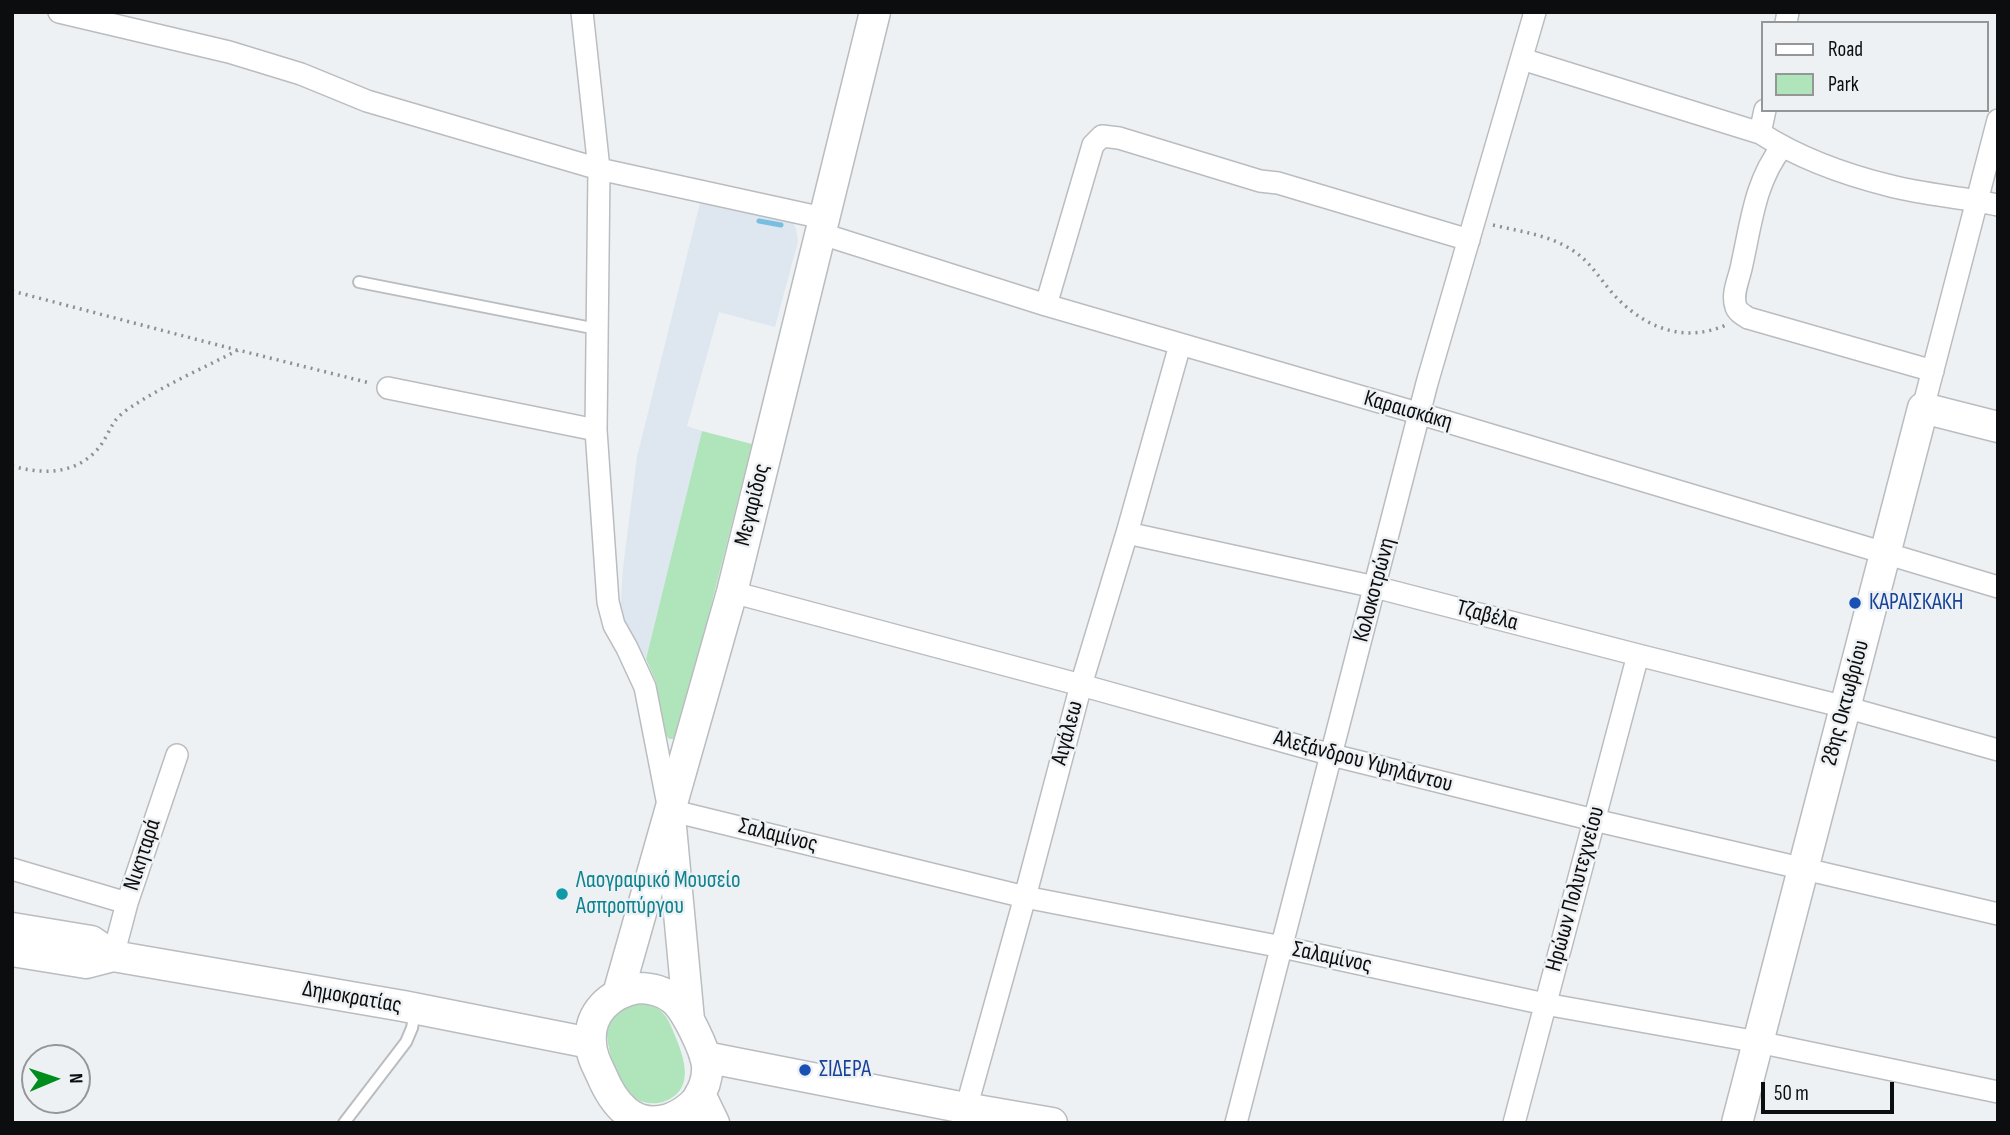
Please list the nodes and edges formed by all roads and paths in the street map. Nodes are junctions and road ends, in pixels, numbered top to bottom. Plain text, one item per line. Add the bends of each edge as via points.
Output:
1 (59, 12) edge
2 (582, 12) edge
3 (875, 12) edge
4 (1535, 12) edge
5 (1522, 59) junction
6 (1765, 112) edge
7 (1998, 120) edge
8 (1760, 133) junction
9 (1782, 148) junction
10 (599, 169) junction
11 (1977, 201) junction
12 (1998, 205) edge
13 (821, 226) junction
14 (1471, 230) junction
15 (359, 282) dead end
16 (12, 291) edge
17 (1046, 305) junction
18 (1748, 318) junction
19 (597, 329) junction
20 (1180, 345) junction
21 (237, 350) junction
22 (1933, 371) junction
23 (387, 388) joint
24 (1923, 408) junction
25 (1421, 414) junction
26 (1998, 427) edge
27 (596, 430) junction
28 (12, 466) edge
29 (1126, 533) junction
30 (1885, 552) junction
31 (1376, 587) junction
32 (1998, 587) edge
33 (732, 592) junction
34 (1638, 656) junction
35 (1081, 685) junction
36 (1845, 707) junction
37 (1998, 750) edge
38 (177, 755) dead end
39 (1332, 755) junction
40 (669, 810) junction
41 (1594, 820) junction
42 (1803, 868) junction
43 (12, 869) edge
44 (1025, 897) junction
45 (127, 903) junction
46 (1998, 914) edge
47 (12, 928) edge
48 (1282, 947) junction
49 (12, 951) edge
50 (113, 956) junction
51 (618, 994) junction
52 (1545, 1004) junction
53 (416, 1009) junction
54 (689, 1020) junction
55 (1758, 1042) junction
56 (590, 1043) junction
57 (705, 1057) junction
58 (1998, 1092) edge
59 (700, 1094) junction
60 (617, 1116) edge
61 (963, 1116) edge
62 (344, 1123) edge
63 (714, 1123) edge
64 (1052, 1123) edge
65 (1236, 1123) edge
66 (1514, 1123) edge
67 (1737, 1123) edge

1 - 10 street, Καραισκάκη via 229,52 367,101
2 - 10 street
3 - 13 street, Μεγαρίδος
4 - 5 street, Κολοκοτρώνη
5 - 8 street
5 - 14 street, Κολοκοτρώνη
6 - 8 street
7 - 11 street, 28ης Οκτωβρίου
8 - 9 street
9 - 11 street via 1891,186
9 - 18 street via 1759,190 1735,291 1736,305
10 - 13 street, Καραισκάκη
10 - 19 street
11 - 12 street
11 - 22 street, 28ης Οκτωβρίου
13 - 17 street, Καραισκάκη
13 - 33 street, Μεγαρίδος
14 - 17 street via 1260,181 1102,136 1093,145
14 - 18 path via 1553,239 1578,254 1620,301 1648,324 1701,333
14 - 25 street, Κολοκοτρώνη
15 - 19 lane
16 - 21 path
17 - 20 street, Καραισκάκη
18 - 22 street
19 - 27 street
20 - 25 street, Καραισκάκη
20 - 29 street, Αιγάλεω
21 - 23 path
21 - 28 path via 135,405 117,419 94,453 75,465 51,472
22 - 24 street, 28ης Οκτωβρίου
23 - 27 street
24 - 26 street
24 - 30 street, 28ης Οκτωβρίου
25 - 30 street, Καραισκάκη
25 - 31 street, Κολοκοτρώνη
27 - 40 street via 608,602 614,625 645,687
29 - 31 street, Τζαβέλα
29 - 35 street, Αιγάλεω
30 - 32 street, Καραισκάκη
30 - 36 street, 28ης Οκτωβρίου
31 - 34 street, Τζαβέλα
31 - 39 street, Κολοκοτρώνη
33 - 35 street, Αλεξάνδρου Υψηλάντου
33 - 40 street, Μεγαρίδος
34 - 36 street, Τζαβέλα
34 - 41 street, Ηρώων Πολυτεχνείου
35 - 39 street, Αλεξάνδρου Υψηλάντου
35 - 44 street, Αιγάλεω
36 - 37 street, Τζαβέλα
36 - 42 street, 28ης Οκτωβρίου
38 - 45 street, Νικηταρά
39 - 41 street, Αλεξάνδρου Υψηλάντου
39 - 48 street, Κολοκοτρώνη
40 - 44 street, Σαλαμίνος
40 - 51 street, Μεγαρίδος
40 - 54 street
41 - 42 street, Αλεξάνδρου Υψηλάντου
41 - 52 street, Ηρώων Πολυτεχνείου
42 - 46 street, Αλεξάνδρου Υψηλάντου
42 - 55 street, 28ης Οκτωβρίου
43 - 45 street
44 - 48 street, Σαλαμίνος
44 - 61 street, Αιγάλεω
45 - 50 street, Νικηταρά
47 - 50 street, Δημοκρατίας via 91,941
48 - 52 street, Σαλαμίνος
48 - 65 street, Κολοκοτρώνη
49 - 50 street, Δημοκρατίας via 86,963
50 - 53 street, Δημοκρατίας
51 - 54 street via 638,988 656,990 674,999
51 - 56 street via 598,1011
52 - 55 street, Σαλαμίνος
52 - 66 street, Ηρώων Πολυτεχνείου
53 - 56 street, Δημοκρατίας
53 - 62 lane via 406,1042
54 - 57 street
55 - 58 street, Σαλαμίνος
55 - 67 street, 28ης Οκτωβρίου
56 - 60 street via 617,1103
57 - 59 street
57 - 61 street
59 - 60 street via 686,1110 663,1120
59 - 63 street
61 - 64 street

